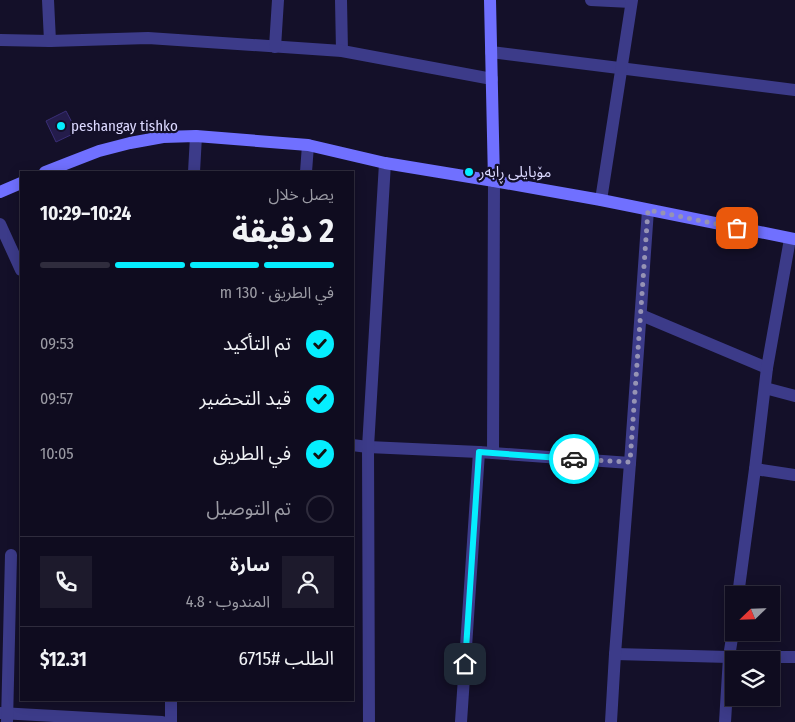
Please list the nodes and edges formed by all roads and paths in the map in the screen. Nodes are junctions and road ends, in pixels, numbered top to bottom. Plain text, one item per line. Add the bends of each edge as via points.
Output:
1 (48, 0) edge
2 (278, 0) edge
3 (341, 0) edge
4 (490, 0) edge
5 (591, 0) edge
6 (632, 1) edge
7 (0, 40) edge
8 (50, 42) junction
9 (275, 47) junction
10 (342, 51) junction
11 (491, 52) junction
12 (621, 68) junction
13 (492, 79) junction
14 (795, 90) edge
15 (196, 136) junction
16 (308, 145) junction
17 (385, 162) junction
18 (48, 171) edge
19 (194, 171) edge
20 (306, 171) edge
21 (494, 181) junction
22 (20, 183) edge
23 (0, 192) edge
24 (601, 200) junction
25 (648, 210) junction
26 (0, 224) edge
27 (793, 239) edge
28 (20, 268) edge
29 (641, 315) junction
30 (767, 368) junction
31 (765, 388) junction
32 (795, 396) edge
33 (354, 445) edge
34 (368, 447) junction
35 (479, 452) junction
36 (493, 453) junction
37 (630, 462) junction
38 (755, 470) junction
39 (795, 475) edge
40 (12, 555) dead end
41 (739, 586) edge
42 (615, 654) junction
43 (725, 657) edge
44 (780, 657) edge
45 (795, 657) edge
46 (171, 701) edge
47 (726, 706) edge
48 (4, 716) edge
49 (162, 722) edge
50 (171, 722) edge
51 (369, 722) edge
52 (461, 722) edge
53 (611, 722) edge
54 (725, 722) edge

1 - 8 street
2 - 9 street
3 - 10 street
4 - 11 street
5 - 6 street
6 - 12 street
7 - 8 street
8 - 9 street via 148,38
9 - 10 street
10 - 13 street
11 - 12 street
11 - 13 street
12 - 14 street
12 - 24 street
13 - 21 street
15 - 16 street
15 - 18 street via 130,143
15 - 19 street
16 - 17 street
16 - 20 street
17 - 21 street
17 - 34 street
21 - 24 street
21 - 36 street
22 - 23 street
24 - 25 street
25 - 27 street
25 - 29 street
26 - 28 street
27 - 30 street
29 - 30 street
29 - 37 street
30 - 31 street
31 - 32 street
31 - 38 street
33 - 34 street
34 - 35 street
34 - 51 street
35 - 36 street
35 - 52 street
36 - 37 street
37 - 42 street
38 - 39 street
38 - 41 street
40 - 48 street
42 - 43 street
42 - 53 street
44 - 45 street
46 - 50 street
47 - 54 street
48 - 49 street

